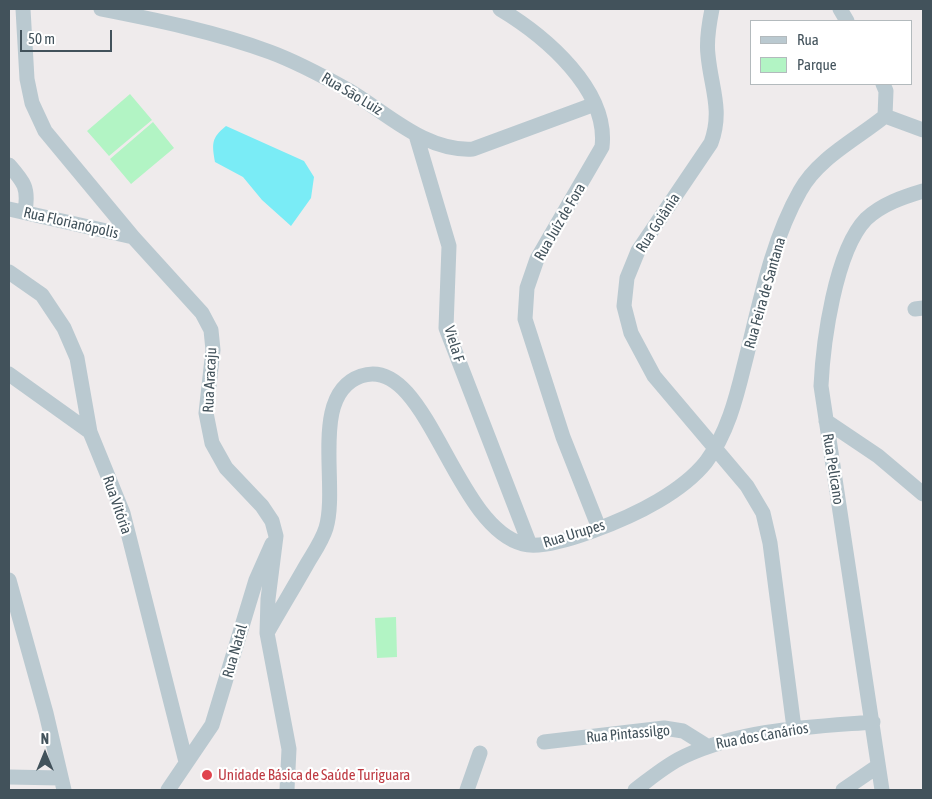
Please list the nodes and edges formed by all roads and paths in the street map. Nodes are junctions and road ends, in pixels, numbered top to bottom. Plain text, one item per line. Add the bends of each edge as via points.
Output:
1 (22, 9) edge
2 (101, 9) edge
3 (500, 9) edge
4 (712, 9) edge
5 (840, 9) edge
6 (847, 20) edge
7 (883, 85) edge
8 (595, 104) junction
9 (885, 116) junction
10 (923, 130) edge
11 (416, 135) junction
12 (9, 165) edge
13 (923, 191) edge
14 (9, 208) edge
15 (26, 211) junction
16 (133, 237) junction
17 (9, 272) edge
18 (9, 374) edge
19 (826, 421) junction
20 (90, 432) junction
21 (716, 448) junction
22 (923, 494) edge
23 (599, 528) junction
24 (276, 536) junction
25 (530, 545) junction
26 (9, 580) edge
27 (267, 633) junction
28 (872, 722) junction
29 (794, 728) junction
30 (544, 742) dead end
31 (707, 746) junction
32 (480, 753) dead end
33 (186, 762) junction
34 (878, 766) junction
35 (9, 777) edge
36 (63, 784) edge
37 (168, 790) edge
38 (287, 790) edge
39 (467, 790) edge
40 (635, 790) edge
41 (843, 790) edge
42 (882, 790) edge

1 - 16 street, Rua Aracaju via 27,79 32,103 45,131
2 - 11 street, Rua São Luiz via 269,52 312,70
3 - 8 street, Rua Juíz de Fora via 569,65
4 - 21 street, Rua Goiânia via 707,39 717,104 717,127 711,143 638,251 627,278 624,306 631,333 654,376
5 - 6 street
7 - 9 street
8 - 11 street, Rua São Luiz via 473,149 456,150
8 - 23 street, Rua Juíz de Fora via 604,132 602,147 537,259 527,288 525,320 563,437
9 - 10 street
9 - 21 street, Rua Feira de Santana via 820,164 800,190 772,257 734,408
11 - 25 street, Viela F via 449,246 446,328
12 - 15 street via 23,181 28,194
13 - 19 street, Rua Pelicano via 881,207 865,220 853,238 838,277 824,342 820,386
14 - 15 street, Rua Florianópolis
15 - 16 street, Rua Florianópolis
16 - 24 street, Rua Aracaju via 202,313 211,330 213,350 206,413 212,444 226,468 262,506
17 - 20 street, Rua Vitória via 42,296 64,328 77,358
18 - 20 street
19 - 22 street via 878,456
19 - 28 street, Rua Pelicano
20 - 33 street, Rua Vitória via 123,513
21 - 23 street, Rua Urupes via 705,464 684,483 656,502
21 - 29 street via 764,513
23 - 25 street, Rua Urupes via 548,544
24 - 27 street, Rua Aracaju
24 - 33 street, Rua Natal via 263,559 212,725
25 - 27 street, Rua Urupes via 506,537 484,517 457,477 429,422 400,383 384,376 364,375 346,384 335,400 330,419 331,496 325,533
26 - 36 street
27 - 38 street, Rua Aracaju via 289,749
28 - 29 street, Rua dos Canários
28 - 34 street, Rua Pelicano
29 - 31 street, Rua dos Canários via 733,738
30 - 31 street, Rua Pintassilgo via 664,728 683,731
31 - 40 street, Rua dos Canários via 683,757
32 - 39 street
33 - 37 street, Rua Natal
34 - 41 street
34 - 42 street, Rua Pelicano
35 - 36 street

